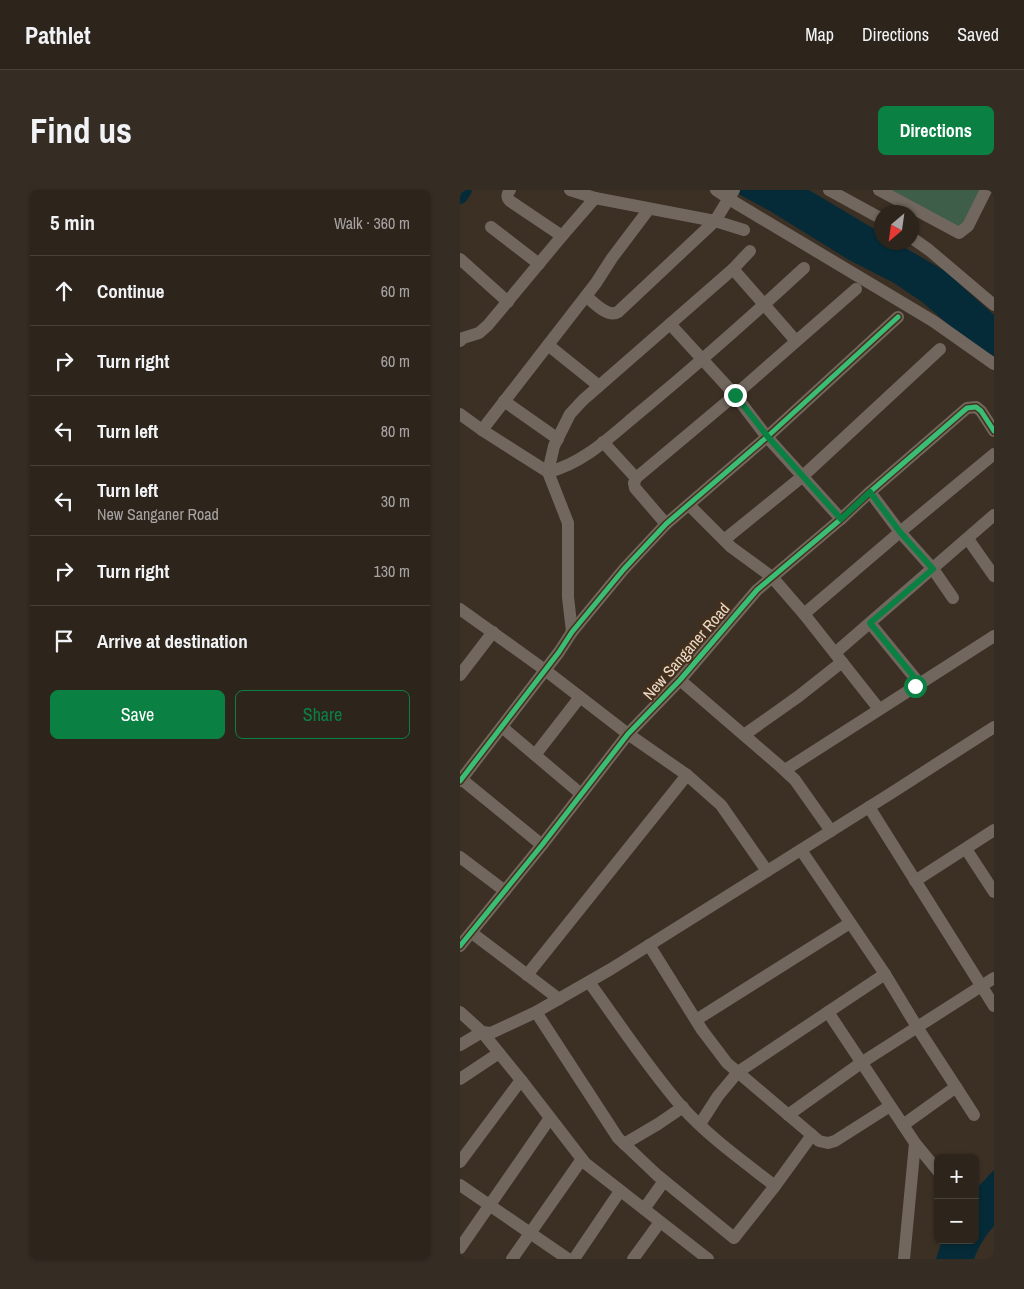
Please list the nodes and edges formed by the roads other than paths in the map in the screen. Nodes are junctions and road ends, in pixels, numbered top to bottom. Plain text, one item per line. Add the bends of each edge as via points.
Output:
1 (510, 190) edge
2 (570, 190) edge
3 (716, 190) edge
4 (734, 190) edge
5 (829, 190) edge
6 (879, 190) edge
7 (986, 190) edge
8 (591, 195) edge
9 (649, 209) junction
10 (874, 215) edge
11 (715, 221) junction
12 (491, 227) dead end
13 (744, 230) dead end
14 (562, 236) junction
15 (919, 243) edge
16 (750, 251) dead end
17 (460, 259) edge
18 (539, 264) junction
19 (804, 268) dead end
20 (734, 269) junction
21 (856, 289) dead end
22 (586, 296) junction
23 (508, 302) junction
24 (764, 305) junction
25 (994, 305) edge
26 (898, 318) dead end
27 (670, 324) junction
28 (460, 341) edge
29 (796, 341) junction
30 (548, 345) junction
31 (940, 349) dead end
32 (703, 359) junction
33 (994, 364) edge
34 (598, 386) junction
35 (735, 395) junction
36 (504, 401) junction
37 (460, 414) edge
38 (482, 430) junction
39 (994, 431) edge
40 (768, 437) junction
41 (558, 439) junction
42 (603, 442) junction
43 (994, 454) edge
44 (548, 472) junction
45 (803, 476) junction
46 (636, 478) junction
47 (870, 492) junction
48 (689, 505) junction
49 (994, 515) edge
50 (841, 519) junction
51 (666, 524) junction
52 (900, 532) junction
53 (968, 539) junction
54 (724, 540) junction
55 (933, 569) junction
56 (994, 576) edge
57 (772, 577) junction
58 (953, 598) dead end
59 (460, 609) edge
60 (804, 614) junction
61 (870, 623) junction
62 (493, 632) junction
63 (572, 632) junction
64 (994, 636) edge
65 (839, 658) junction
66 (546, 670) junction
67 (460, 675) edge
68 (680, 680) junction
69 (919, 683) junction
70 (580, 697) junction
71 (879, 709) junction
72 (502, 727) junction
73 (994, 727) edge
74 (628, 734) junction
75 (744, 735) junction
76 (535, 755) junction
77 (785, 770) junction
78 (687, 775) junction
79 (461, 780) edge
80 (582, 794) junction
81 (869, 807) junction
82 (994, 830) edge
83 (831, 831) junction
84 (542, 845) junction
85 (966, 849) junction
86 (801, 850) junction
87 (460, 857) edge
88 (767, 871) junction
89 (915, 881) junction
90 (505, 891) junction
91 (994, 892) edge
92 (850, 922) junction
93 (472, 932) junction
94 (649, 945) junction
95 (460, 946) edge
96 (886, 974) junction
97 (527, 975) junction
98 (994, 978) edge
99 (589, 982) junction
100 (982, 987) junction
101 (559, 999) junction
102 (994, 1006) edge
103 (460, 1012) edge
104 (536, 1012) junction
105 (828, 1012) junction
106 (696, 1020) junction
107 (917, 1027) junction
108 (482, 1032) junction
109 (460, 1045) edge
110 (499, 1053) junction
111 (861, 1063) junction
112 (738, 1072) junction
113 (460, 1079) edge
114 (520, 1080) junction
115 (956, 1087) junction
116 (890, 1106) junction
117 (683, 1108) junction
118 (788, 1115) junction
119 (974, 1115) dead end
120 (550, 1118) junction
121 (700, 1124) junction
122 (902, 1125) junction
123 (812, 1136) junction
124 (915, 1143) junction
125 (624, 1144) junction
126 (582, 1159) junction
127 (460, 1162) edge
128 (934, 1166) edge
129 (664, 1181) junction
130 (460, 1185) edge
131 (775, 1186) junction
132 (620, 1191) junction
133 (490, 1206) junction
134 (644, 1209) junction
135 (660, 1222) junction
136 (530, 1233) junction
137 (460, 1248) edge
138 (512, 1259) edge
139 (568, 1259) edge
140 (574, 1259) edge
141 (633, 1259) edge
142 (708, 1259) edge
143 (904, 1259) edge

1 - 14 street via 507,194 510,201
2 - 8 street
3 - 33 street via 933,321
4 - 11 street
5 - 10 street
6 - 7 street via 960,233 968,226
8 - 9 street
8 - 14 street
9 - 11 street
9 - 22 street
11 - 13 street
11 - 22 street via 615,314
12 - 18 street
14 - 18 street
15 - 25 street
16 - 20 street
17 - 23 street
18 - 23 street
19 - 24 street
20 - 24 street
20 - 27 street
21 - 29 street
22 - 30 street
23 - 28 street via 479,333
24 - 29 street
24 - 32 street
26 - 40 street
27 - 32 street
27 - 34 street
29 - 35 street
30 - 34 street
30 - 36 street
31 - 45 street
32 - 35 street
32 - 42 street
34 - 41 street via 570,414
35 - 40 street
35 - 46 street
36 - 38 street
36 - 41 street
37 - 38 street
38 - 44 street
39 - 47 street, New Sanganer Road via 981,411 976,407 967,408
40 - 45 street
40 - 48 street
41 - 44 street
42 - 44 street via 572,463
42 - 46 street
43 - 52 street
44 - 63 street via 568,523 568,597
45 - 50 street
45 - 54 street
46 - 51 street via 635,488
47 - 50 street, New Sanganer Road
47 - 52 street
48 - 51 street
48 - 54 street
49 - 53 street
50 - 57 street, New Sanganer Road
51 - 63 street
52 - 55 street
52 - 60 street
53 - 55 street
53 - 56 street
54 - 57 street
55 - 58 street
55 - 61 street
57 - 60 street
57 - 68 street, New Sanganer Road via 757,590
59 - 62 street
60 - 65 street
61 - 65 street
61 - 69 street
62 - 66 street
62 - 67 street
63 - 66 street
64 - 69 street
65 - 71 street
65 - 75 street via 799,696
66 - 70 street
66 - 72 street
68 - 74 street, New Sanganer Road
68 - 75 street
69 - 71 street
70 - 74 street
70 - 76 street
71 - 77 street
72 - 76 street
72 - 79 street
73 - 81 street
74 - 78 street
74 - 80 street, New Sanganer Road
75 - 77 street
76 - 80 street
77 - 83 street
78 - 88 street via 721,805
78 - 97 street
79 - 84 street
80 - 84 street, New Sanganer Road
81 - 83 street
81 - 89 street
82 - 85 street
83 - 86 street
84 - 90 street, New Sanganer Road
85 - 89 street
85 - 91 street
86 - 88 street
86 - 92 street
87 - 90 street
88 - 94 street
89 - 100 street
90 - 93 street, New Sanganer Road
92 - 96 street
92 - 106 street
93 - 95 street, New Sanganer Road
93 - 97 street
94 - 99 street
94 - 106 street
96 - 105 street
96 - 107 street
97 - 101 street
98 - 100 street
99 - 101 street
99 - 117 street
100 - 102 street
100 - 107 street
101 - 104 street
103 - 108 street
104 - 108 street via 491,1033
104 - 125 street
105 - 111 street
105 - 112 street
106 - 112 street via 727,1063
107 - 111 street
107 - 115 street
108 - 109 street
108 - 110 street
110 - 113 street
110 - 114 street
111 - 116 street
111 - 118 street
112 - 118 street
112 - 121 street
114 - 120 street
114 - 127 street
115 - 119 street
115 - 122 street
116 - 122 street
116 - 123 street via 835,1141 828,1143
117 - 121 street
117 - 125 street
118 - 123 street
120 - 126 street
120 - 133 street
121 - 131 street
122 - 124 street
123 - 131 street
124 - 128 street
124 - 143 street
125 - 129 street
126 - 132 street
126 - 136 street
129 - 131 street via 734,1238
129 - 134 street
130 - 133 street
132 - 134 street
132 - 140 street
133 - 136 street
133 - 137 street
134 - 135 street
135 - 141 street
135 - 142 street
136 - 138 street
136 - 139 street

